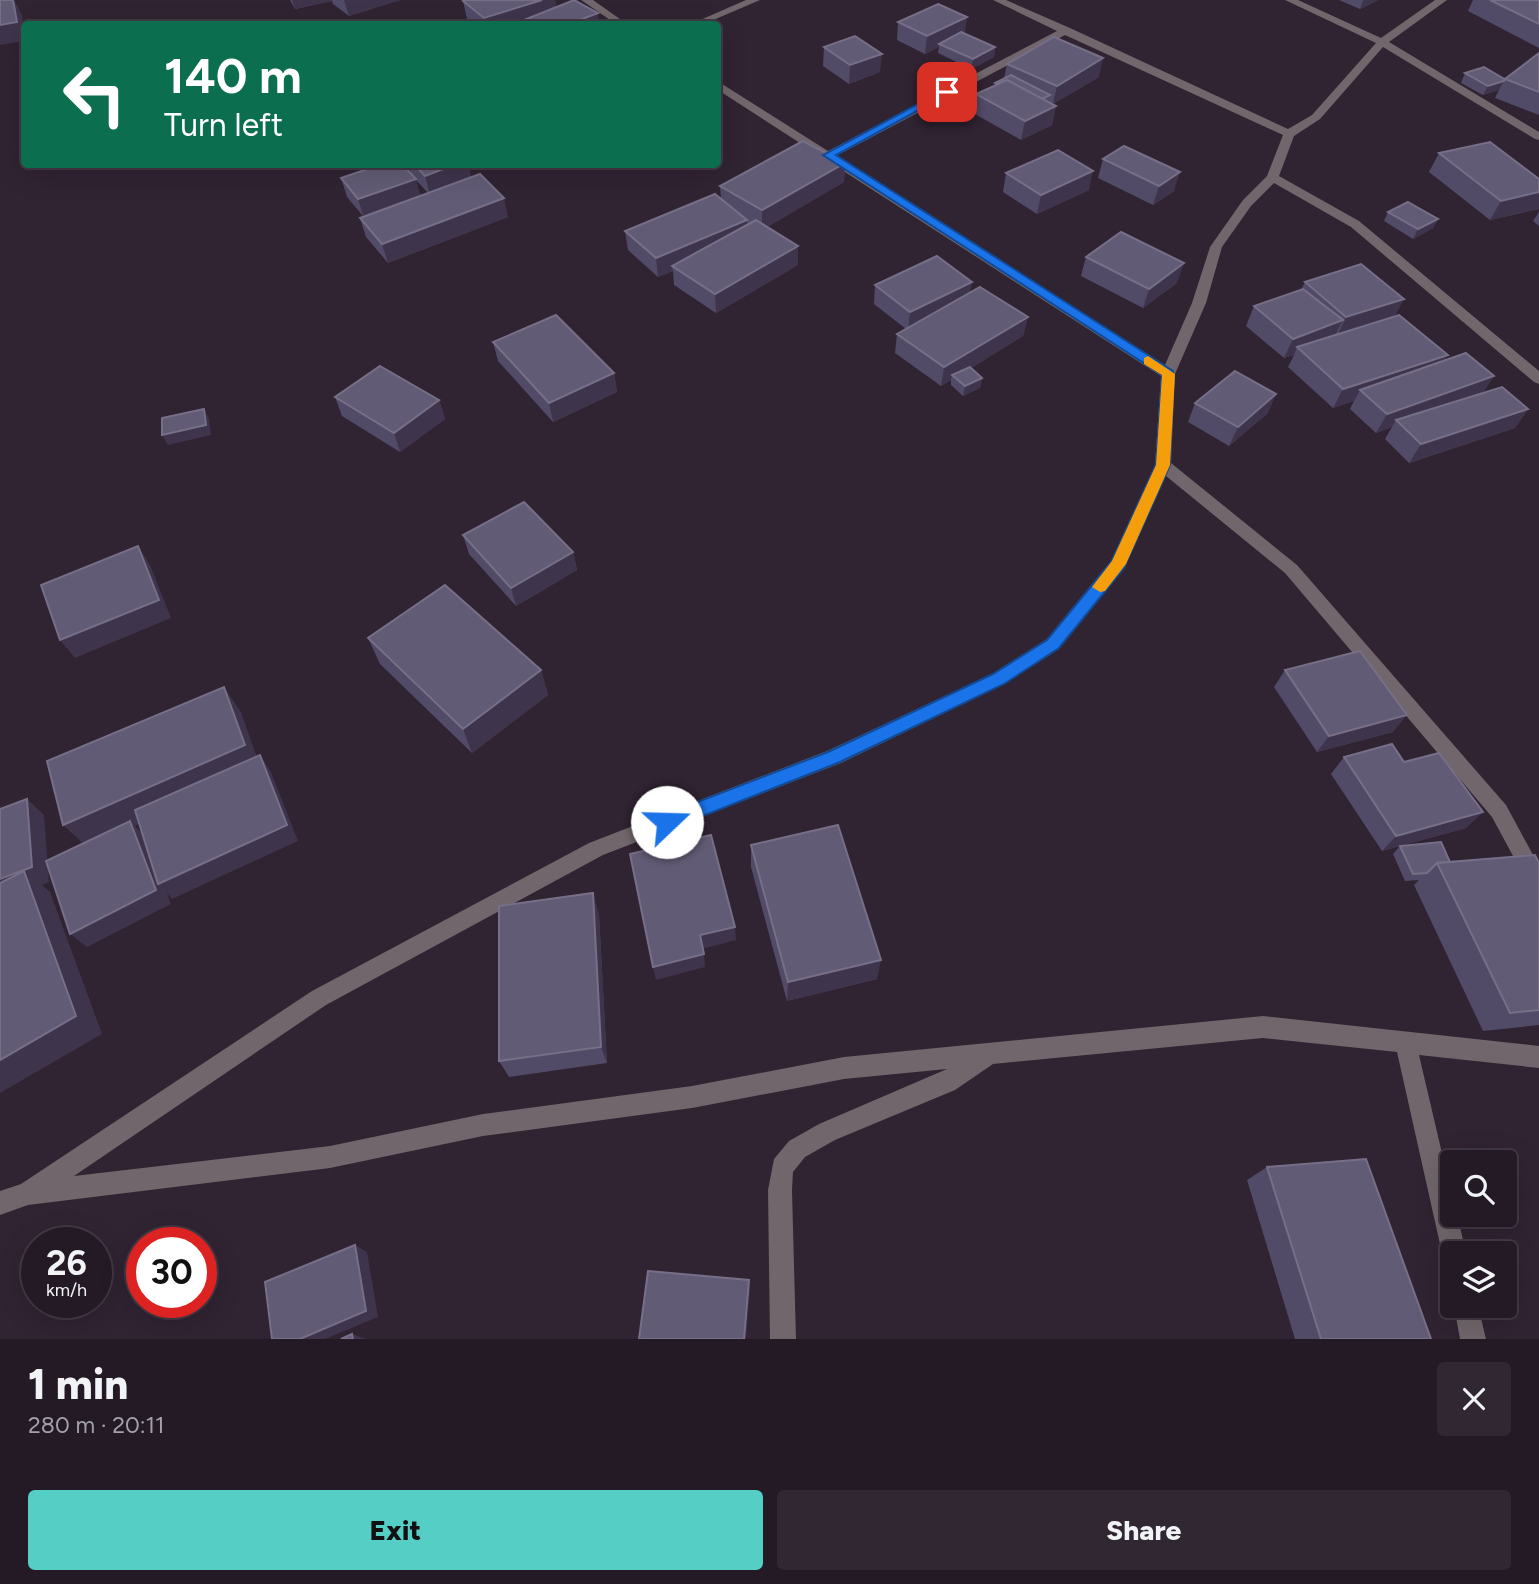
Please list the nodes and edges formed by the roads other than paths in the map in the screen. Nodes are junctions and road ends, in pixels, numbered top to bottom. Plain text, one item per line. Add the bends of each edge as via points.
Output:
1 (586, 0) edge
2 (755, 0) edge
3 (998, 0) edge
4 (1290, 0) edge
5 (1441, 0) edge
6 (618, 21) edge
7 (703, 21) edge
8 (1066, 30) junction
9 (1382, 42) junction
10 (721, 88) edge
11 (1289, 134) junction
12 (1539, 137) edge
13 (829, 155) junction
14 (1273, 177) junction
15 (1536, 373) edge
16 (1168, 374) junction
17 (1163, 465) junction
18 (1539, 885) edge
19 (1405, 1041) junction
20 (989, 1054) junction
21 (1539, 1057) edge
22 (28, 1193) junction
23 (0, 1203) edge
24 (1451, 1241) edge
25 (1469, 1318) edge
26 (783, 1339) edge
27 (1473, 1339) edge

1 - 6 street
2 - 7 street
3 - 8 street
4 - 9 street
5 - 9 street
8 - 11 street
8 - 13 street
9 - 11 street via 1315,117
9 - 12 street
10 - 13 street
11 - 14 street
13 - 16 street
14 - 15 street via 1355,225
14 - 16 street via 1247,203 1216,247 1199,303
16 - 17 street
17 - 18 street via 1291,569 1499,811
17 - 22 street via 1118,564 1053,644 998,679 834,757 596,849 319,998
19 - 20 street via 1263,1027
19 - 21 street
19 - 24 street
20 - 22 street via 844,1068 692,1097 482,1125 330,1157
20 - 26 street via 947,1082 827,1132 797,1149 782,1167
22 - 23 street
25 - 27 street

